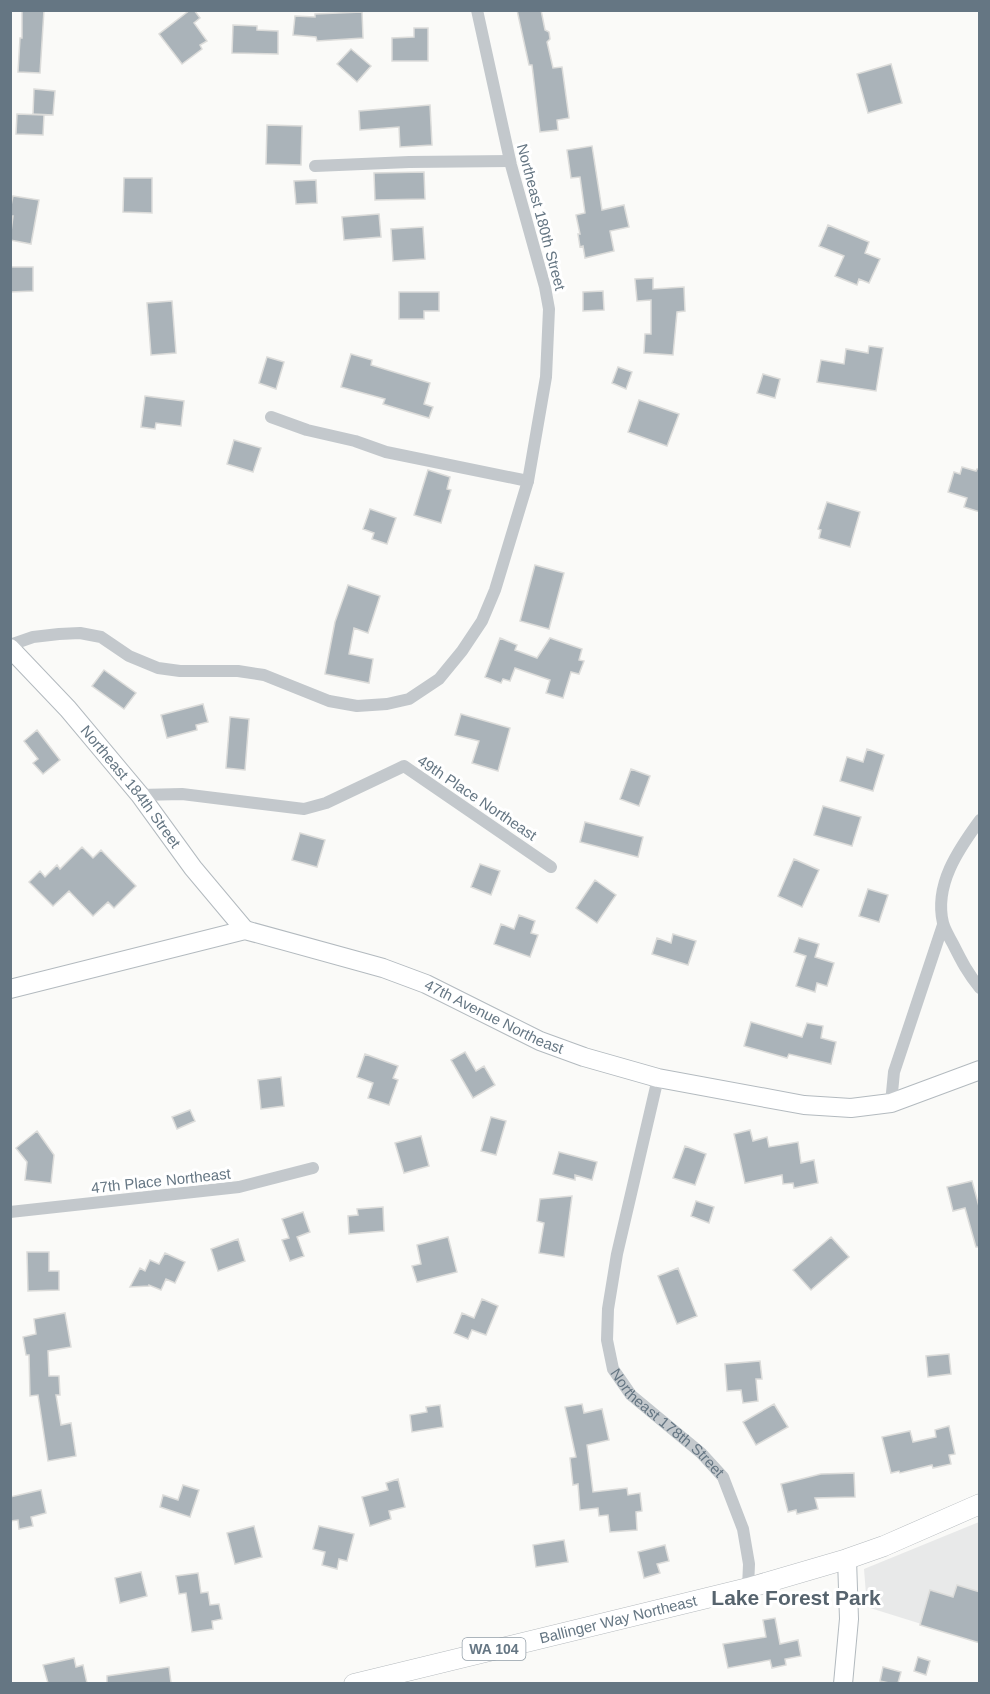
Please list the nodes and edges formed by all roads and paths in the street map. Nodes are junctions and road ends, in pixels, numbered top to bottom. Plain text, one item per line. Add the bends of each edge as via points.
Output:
1 (477, 10) edge
2 (510, 161) junction
3 (315, 166) dead end
4 (271, 417) dead end
5 (528, 481) junction
6 (10, 646) edge
7 (140, 795) junction
8 (980, 820) edge
9 (551, 867) dead end
10 (943, 925) junction
11 (245, 930) junction
12 (980, 988) edge
13 (10, 989) edge
14 (980, 1070) edge
15 (658, 1078) junction
16 (891, 1103) junction
17 (313, 1168) dead end
18 (10, 1212) edge
19 (980, 1504) edge
20 (847, 1559) junction
21 (748, 1588) junction
22 (354, 1683) edge
23 (843, 1683) edge

1 - 2 street, Northeast 180th Street
2 - 3 street
2 - 5 street, Northeast 180th Street via 549,309 546,377
4 - 5 street via 386,452
5 - 6 street, Northeast 180th Street via 482,621 439,679 409,699 357,706 329,700 264,675 158,668 129,656 101,637 80,633 33,637
6 - 7 street, Northeast 184th Street via 69,709
7 - 9 street, 49th Place Northeast via 182,794 304,809 326,803 404,766
7 - 11 street, Northeast 184th Street
8 - 10 street via 946,876 940,901
10 - 12 street via 966,971
10 - 16 street via 894,1072
11 - 13 street, 47th Avenue Northeast
11 - 15 street, 47th Avenue Northeast via 383,968 426,984 540,1041
14 - 16 street, 47th Avenue Northeast
15 - 16 street, 47th Avenue Northeast via 804,1105 851,1108
15 - 21 street, Northeast 178th Street via 617,1254 607,1340 613,1369 631,1395 701,1453 723,1477 743,1529 749,1564
17 - 18 street, 47th Place Northeast via 239,1187
19 - 20 main road, Ballinger Way Northeast / WA 104
20 - 21 main road, Ballinger Way Northeast / WA 104
20 - 23 street via 849,1619
21 - 22 main road, Ballinger Way Northeast / WA 104

